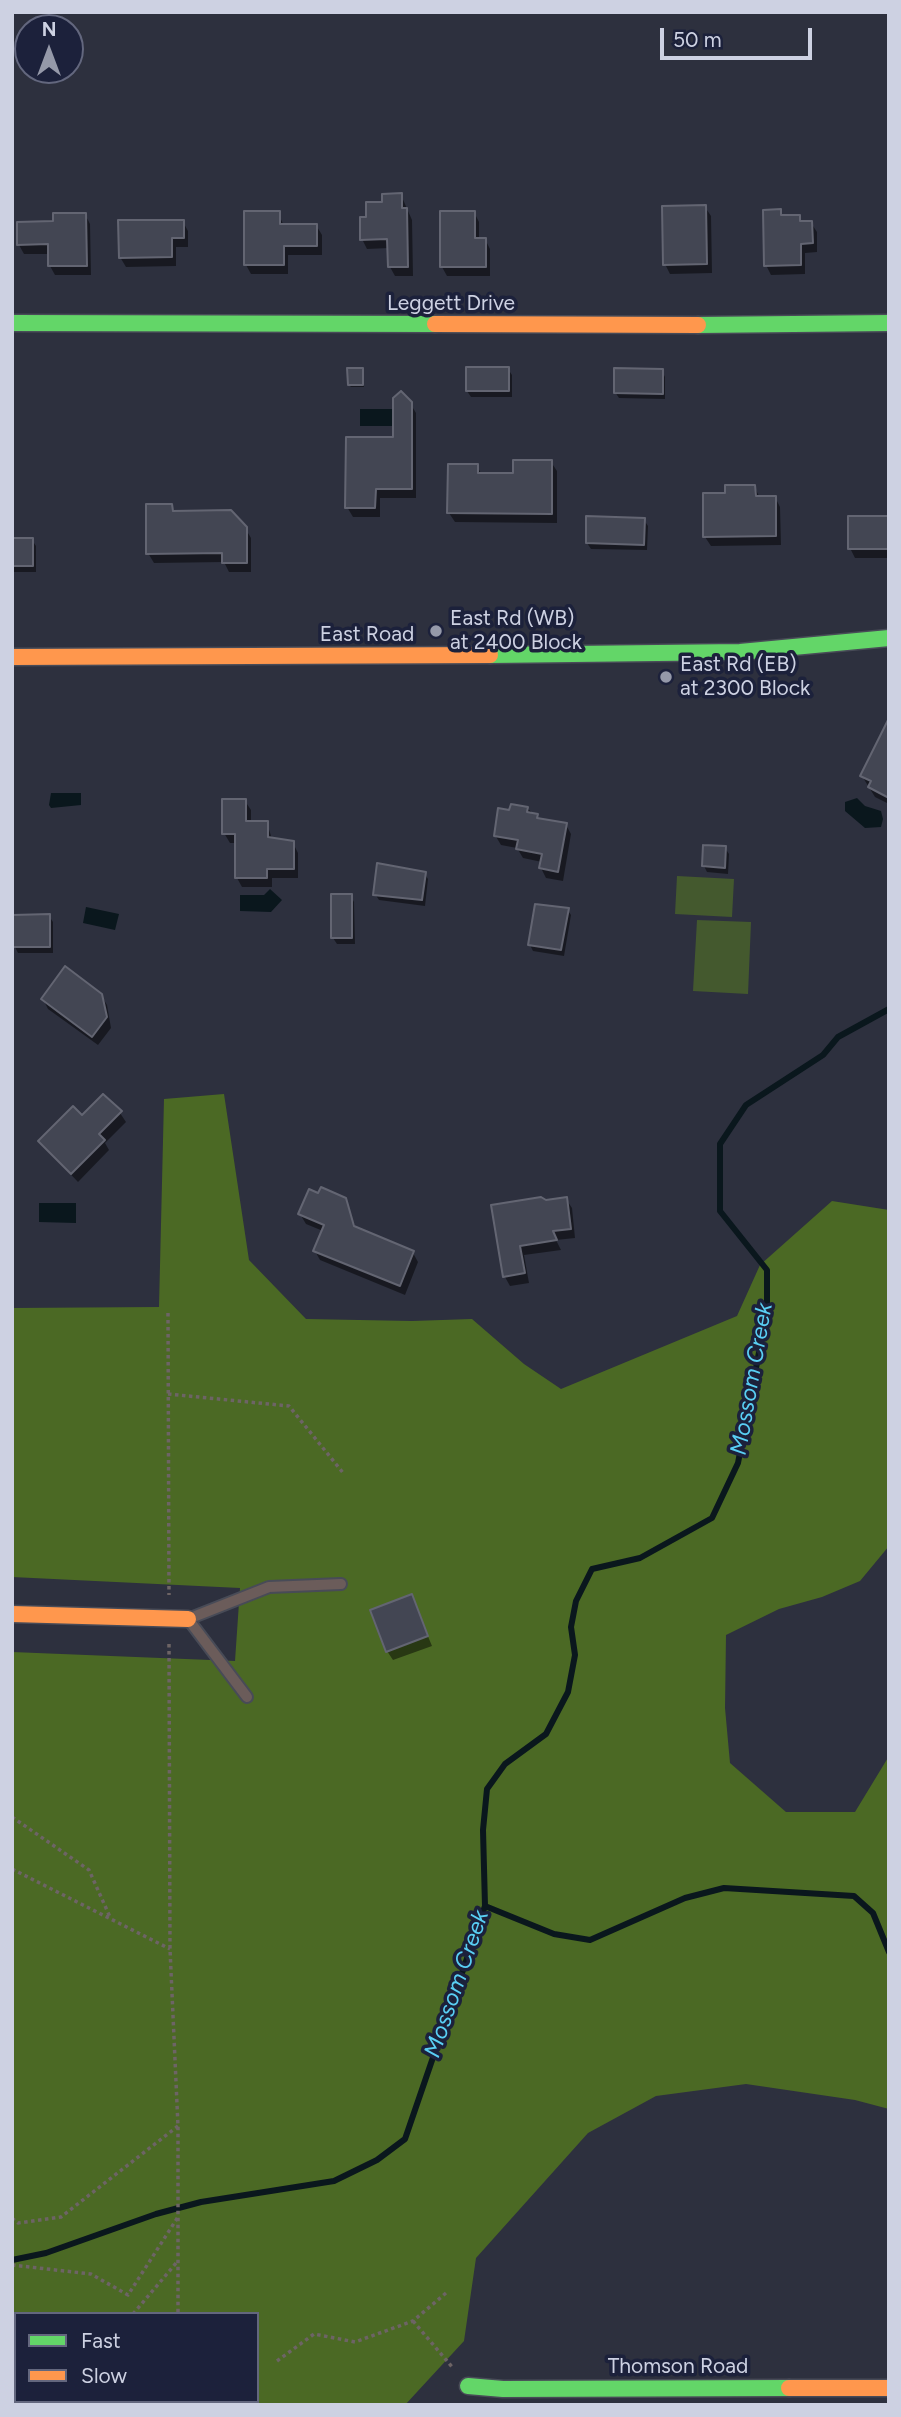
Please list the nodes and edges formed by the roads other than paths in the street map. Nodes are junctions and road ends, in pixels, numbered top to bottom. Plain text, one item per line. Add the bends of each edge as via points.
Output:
1 (12, 323) edge
2 (889, 323) edge
3 (889, 638) edge
4 (12, 657) edge
5 (341, 1584) dead end
6 (12, 1614) edge
7 (188, 1619) junction
8 (247, 1697) dead end
9 (468, 2386) road end
10 (889, 2388) edge

1 - 2 street, Leggett Drive
3 - 4 street, East Road via 740,652 642,655
5 - 7 lane via 269,1587
6 - 7 street
7 - 8 lane
9 - 10 street, Thomson Road

